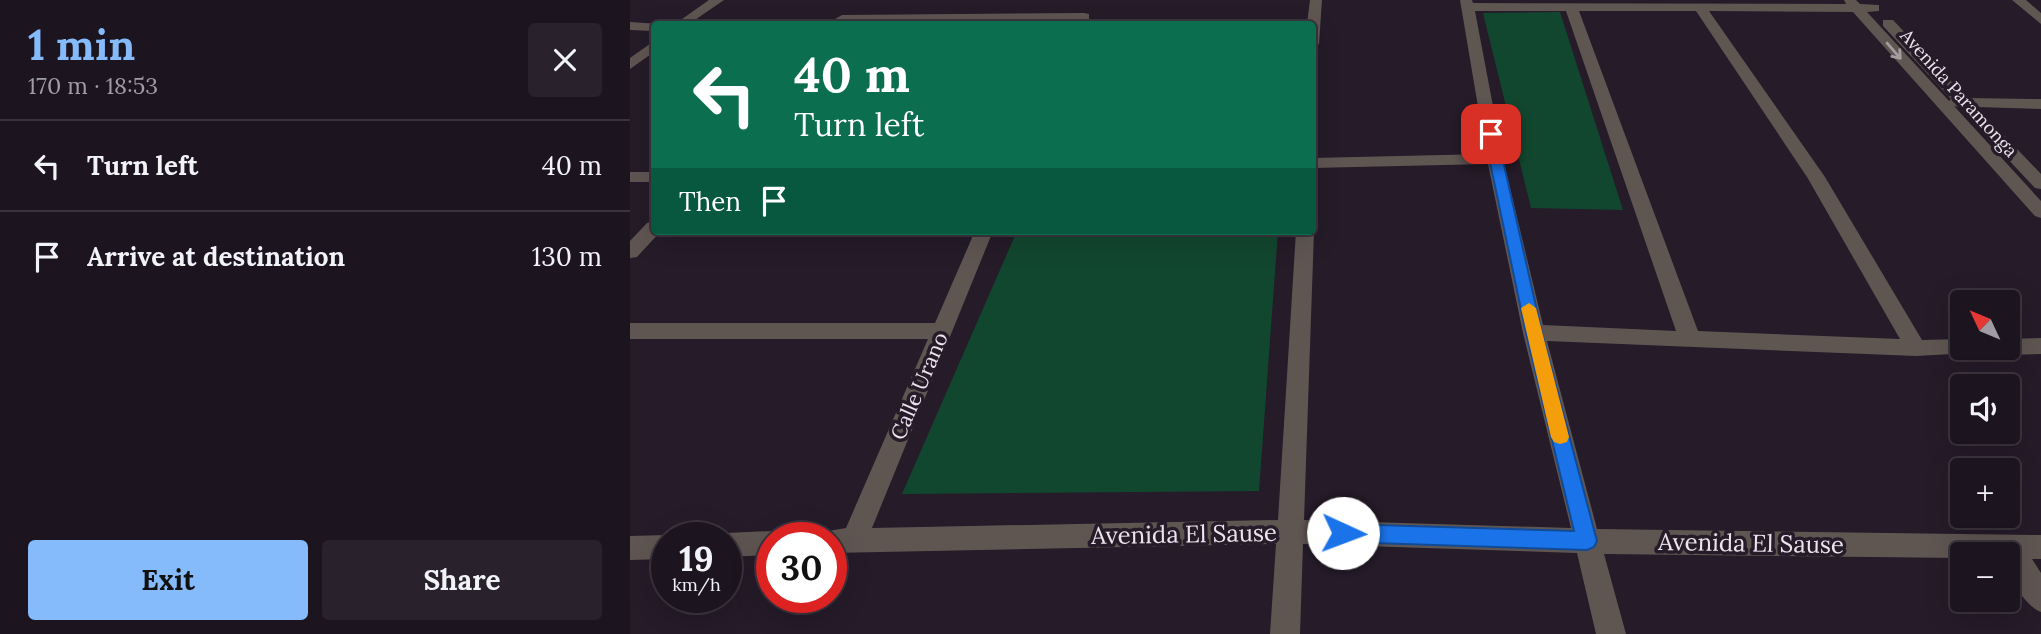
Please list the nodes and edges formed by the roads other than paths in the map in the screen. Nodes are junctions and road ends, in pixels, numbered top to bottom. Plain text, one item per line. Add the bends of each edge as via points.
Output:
1 (718, 0) edge
2 (861, 0) edge
3 (1092, 0) edge
4 (1316, 0) edge
5 (2018, 0) edge
6 (1467, 3) edge
7 (1672, 3) edge
8 (1861, 4) edge
9 (1699, 6) junction
10 (1571, 7) junction
11 (2041, 20) edge
12 (686, 21) edge
13 (840, 21) edge
14 (1082, 21) edge
15 (1314, 21) edge
16 (630, 26) edge
17 (651, 27) edge
18 (651, 48) edge
19 (630, 65) edge
20 (1939, 102) junction
21 (1963, 102) junction
22 (2041, 104) edge
23 (1495, 159) junction
24 (1316, 163) edge
25 (630, 177) edge
26 (651, 177) edge
27 (2041, 184) edge
28 (2041, 212) edge
29 (651, 230) edge
30 (982, 235) edge
31 (1305, 235) edge
32 (630, 251) edge
33 (630, 331) edge
34 (942, 331) junction
35 (1534, 333) junction
36 (1690, 339) junction
37 (2020, 346) edge
38 (2041, 346) edge
39 (1950, 347) edge
40 (1916, 348) junction
41 (847, 530) edge
42 (1290, 532) junction
43 (847, 541) edge
44 (1587, 541) junction
45 (1950, 546) edge
46 (651, 547) edge
47 (2020, 547) edge
48 (2041, 547) edge
49 (630, 548) edge
50 (2020, 565) edge
51 (2041, 598) edge
52 (1285, 634) edge
53 (1611, 634) edge

1 - 12 street
2 - 13 street
3 - 14 street
4 - 15 street
5 - 11 street
6 - 10 street
6 - 23 street
7 - 9 street
7 - 10 street
8 - 9 street
8 -> 20 street, Avenida Paramonga
8 - 21 street, Avenida Paramonga
9 - 40 street via 1816,177
10 - 36 street
16 - 17 street
18 - 19 street
20 - 21 street
20 - 28 street, Avenida Paramonga
21 - 22 street
21 - 27 street, Avenida Paramonga
23 - 24 street
23 - 35 street
25 - 26 street
29 - 32 street
30 - 34 street, Calle Urano
31 - 42 street
33 - 34 street
34 - 41 street, Calle Urano
35 - 36 street
35 - 44 street
36 - 40 street
37 - 38 street
39 - 40 street
42 - 43 street, Avenida El Sause
42 - 44 street, Avenida El Sause
42 - 52 street
44 - 45 street, Avenida El Sause
44 - 53 street
46 - 49 street
47 - 48 street, Avenida El Sause
50 - 51 street

